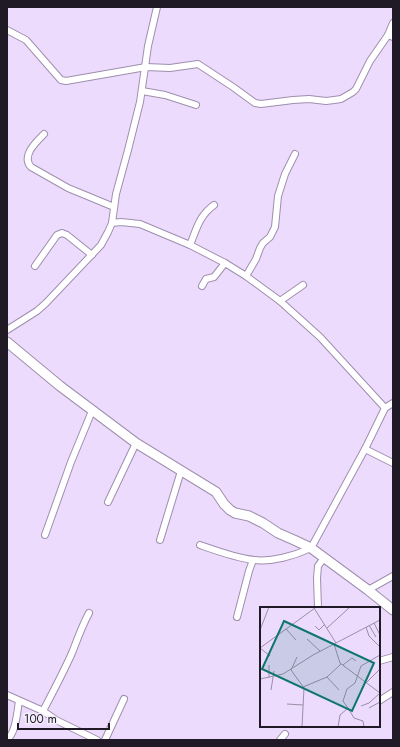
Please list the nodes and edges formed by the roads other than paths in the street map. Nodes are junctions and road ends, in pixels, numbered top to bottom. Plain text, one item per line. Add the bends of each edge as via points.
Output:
1 (157, 7) edge
2 (393, 24) edge
3 (7, 30) edge
4 (390, 36) edge
5 (146, 67) junction
6 (142, 91) junction
7 (196, 105) dead end
8 (44, 134) dead end
9 (295, 154) dead end
10 (214, 205) dead end
11 (114, 207) junction
12 (112, 223) junction
13 (190, 245) junction
14 (92, 255) junction
15 (225, 263) junction
16 (35, 266) dead end
17 (246, 276) junction
18 (303, 285) dead end
19 (202, 286) dead end
20 (280, 301) junction
21 (7, 330) edge
22 (7, 342) edge
23 (393, 403) edge
24 (385, 408) junction
25 (92, 411) junction
26 (136, 443) junction
27 (365, 449) junction
28 (393, 463) edge
29 (181, 471) junction
30 (108, 502) dead end
31 (45, 535) dead end
32 (160, 540) dead end
33 (200, 545) dead end
34 (311, 548) junction
35 (324, 558) junction
36 (253, 560) junction
37 (393, 576) edge
38 (368, 590) junction
39 (318, 607) edge
40 (393, 610) edge
41 (89, 613) dead end
42 (237, 617) dead end
43 (393, 657) edge
44 (380, 661) edge
45 (393, 692) edge
46 (7, 695) edge
47 (124, 700) dead end
48 (380, 700) edge
49 (19, 701) junction
50 (43, 712) junction
51 (285, 734) dead end
52 (7, 740) edge
53 (97, 740) edge
54 (105, 740) edge
55 (280, 740) edge

1 - 5 street
2 - 4 street
3 - 5 street via 26,40 61,80
4 - 5 street via 370,62 354,92 334,100 255,103 198,64 170,68
5 - 6 street
6 - 7 street
6 - 11 street
8 - 11 street via 34,144 27,158 31,168 68,188
9 - 17 street via 278,196 275,227 260,248
10 - 13 street via 200,220
11 - 12 street
12 - 13 street via 140,224
12 - 14 street via 101,245
13 - 15 street
14 - 16 street via 62,233
14 - 21 street via 37,311
15 - 17 street
15 - 19 street via 214,277 206,280
17 - 20 street
18 - 20 street
20 - 24 street via 320,337
22 - 25 street
23 - 24 street
24 - 27 street
25 - 26 street
25 - 31 street
26 - 29 street
26 - 30 street
27 - 28 street
27 - 34 street
29 - 32 street
29 - 34 street via 210,487 235,513 249,516
33 - 36 street
34 - 35 street
34 - 36 street via 290,556
35 - 38 street
35 - 39 street via 318,566
36 - 42 street
37 - 38 street
38 - 40 street
41 - 50 street
43 - 44 street
45 - 48 street
46 - 49 street
47 - 54 street
49 - 50 street
49 - 52 street via 12,732
50 - 53 street
51 - 55 street

